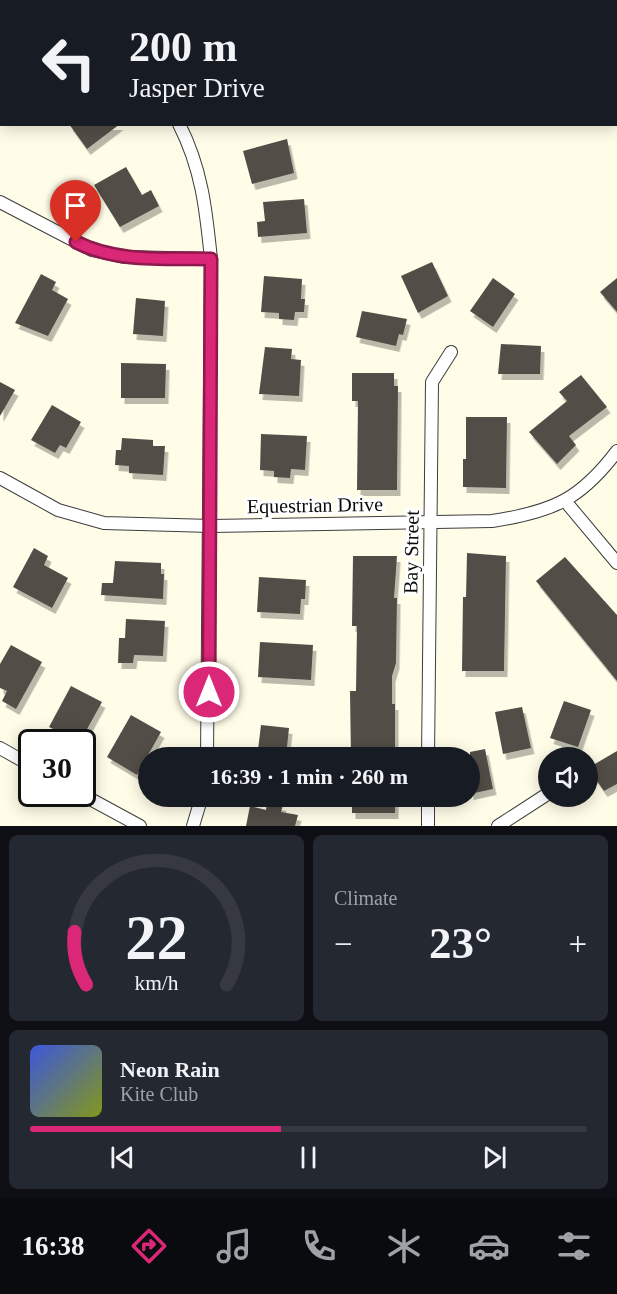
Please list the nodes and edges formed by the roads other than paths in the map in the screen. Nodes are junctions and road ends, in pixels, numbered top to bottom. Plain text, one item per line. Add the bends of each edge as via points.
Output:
1 (180, 126) edge
2 (0, 202) edge
3 (211, 259) junction
4 (451, 352) dead end
5 (617, 451) edge
6 (0, 478) edge
7 (566, 502) junction
8 (431, 523) junction
9 (211, 526) junction
10 (617, 563) edge
11 (207, 747) edge
12 (428, 747) edge
13 (0, 748) edge
14 (18, 758) edge
15 (538, 800) edge
16 (96, 802) edge
17 (199, 807) edge
18 (428, 807) edge
19 (140, 826) edge
20 (193, 826) edge
21 (428, 826) edge
22 (498, 826) edge

1 - 3 street via 194,153 205,200
2 - 3 street via 92,250 124,257
3 - 9 street
4 - 8 street, Bay Street via 432,382
5 - 7 street, Equestrian Drive via 603,470
6 - 9 street, Equestrian Drive via 58,510 104,523
7 - 8 street, Equestrian Drive via 530,516
7 - 10 street
8 - 9 street, Equestrian Drive
8 - 12 street, Bay Street
9 - 11 street
13 - 14 street
15 - 22 street
16 - 19 street
17 - 20 street
18 - 21 street

